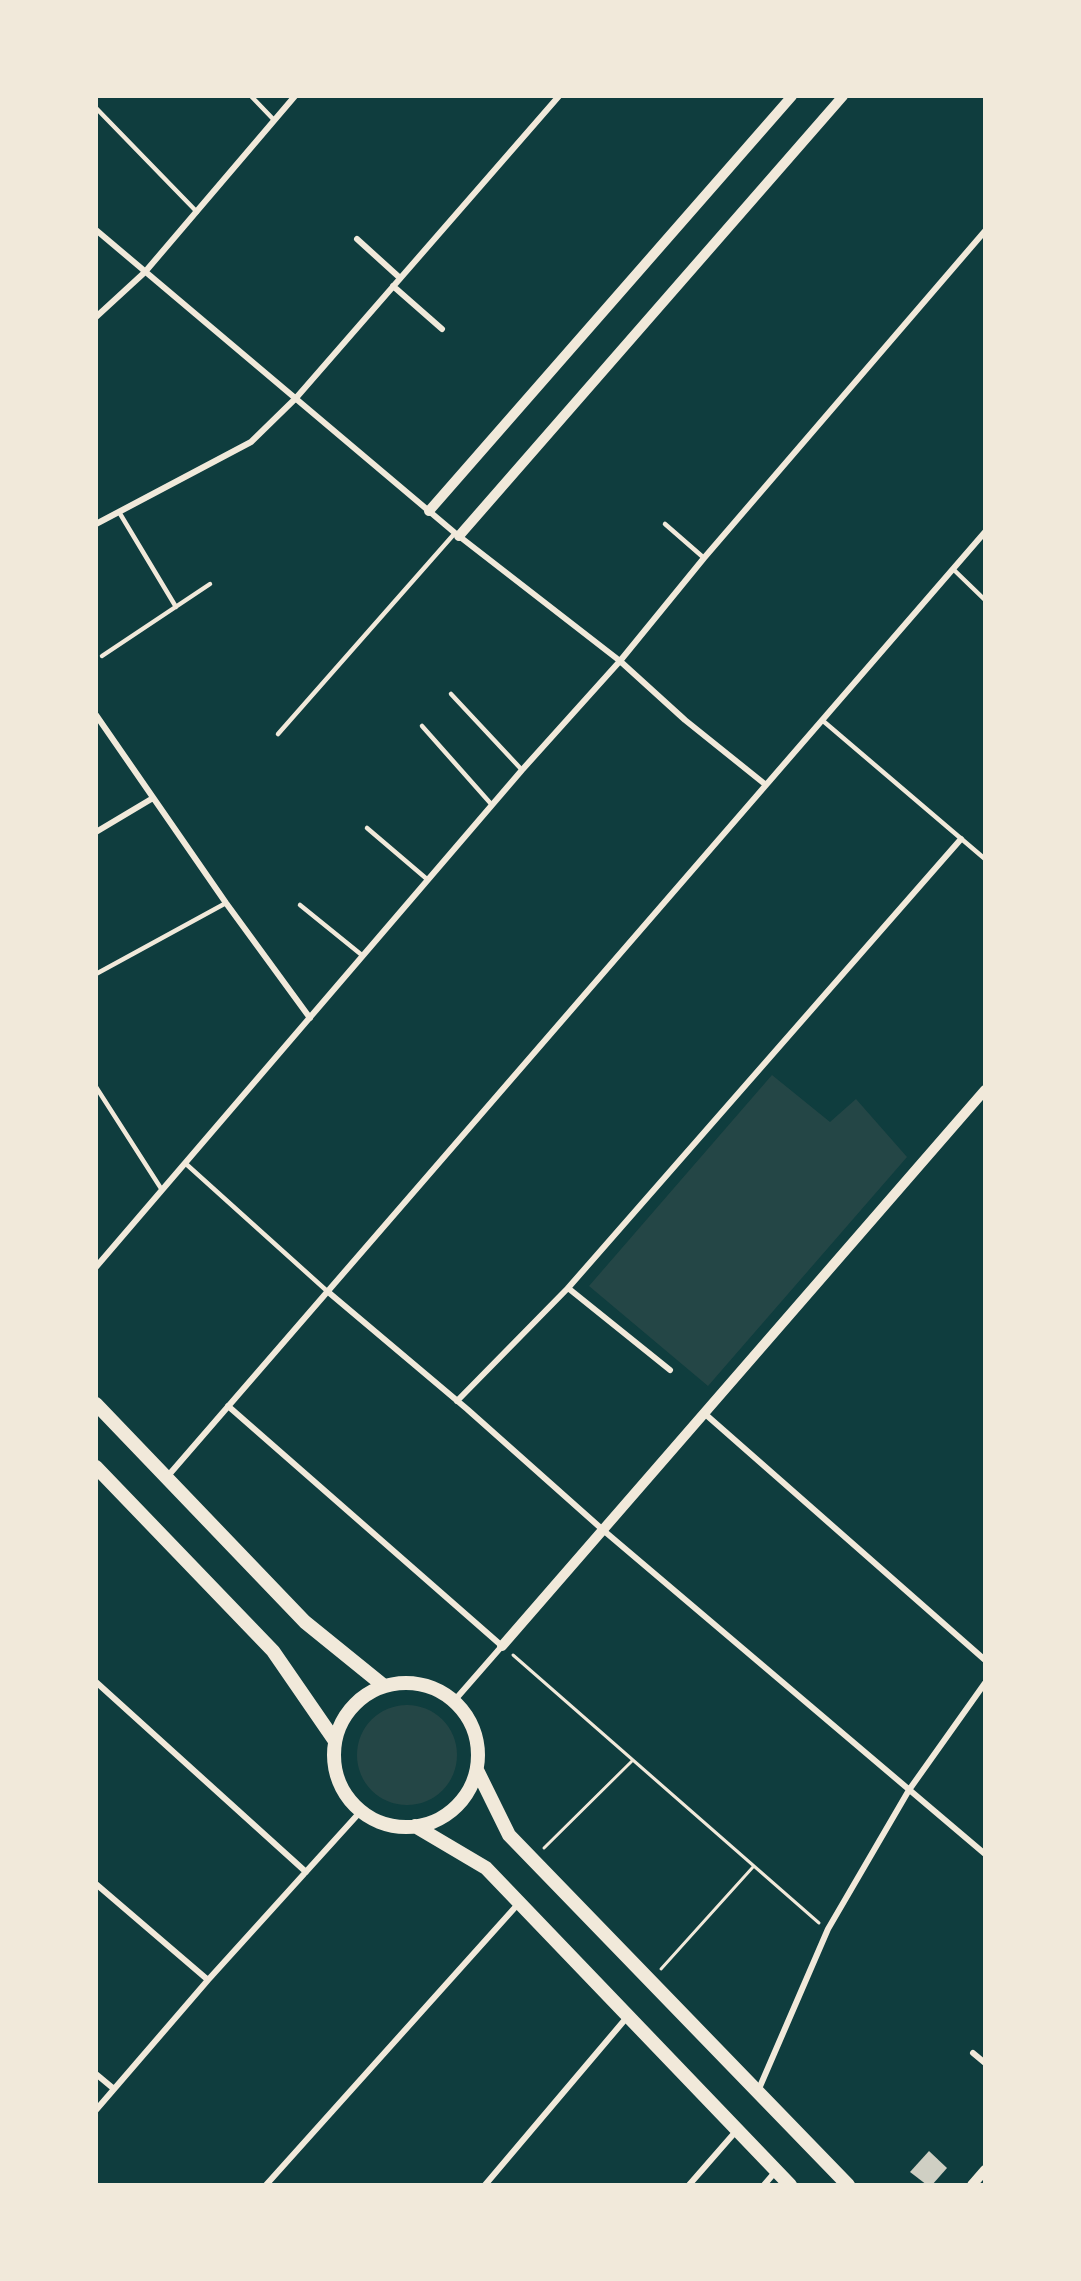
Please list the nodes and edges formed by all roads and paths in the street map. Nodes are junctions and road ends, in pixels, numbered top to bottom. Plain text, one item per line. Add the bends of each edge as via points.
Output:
1 (251, 96) edge
2 (295, 96) edge
3 (559, 96) edge
4 (792, 96) edge
5 (843, 96) edge
6 (96, 108) edge
7 (274, 120) junction
8 (197, 212) junction
9 (96, 230) edge
10 (985, 231) edge
11 (357, 239) dead end
12 (145, 272) junction
13 (400, 278) junction
14 (393, 286) junction
15 (96, 317) edge
16 (442, 329) dead end
17 (296, 398) junction
18 (429, 511) junction
19 (120, 512) junction
20 (96, 524) edge
21 (665, 524) dead end
22 (985, 532) edge
23 (457, 534) junction
24 (704, 558) junction
25 (953, 569) junction
26 (210, 584) dead end
27 (985, 600) edge
28 (176, 607) junction
29 (102, 656) dead end
30 (620, 660) junction
31 (452, 694) dead end
32 (96, 715) edge
33 (822, 720) junction
34 (422, 726) dead end
35 (278, 734) dead end
36 (522, 770) junction
37 (766, 785) junction
38 (153, 798) junction
39 (492, 805) junction
40 (367, 828) dead end
41 (96, 832) edge
42 (962, 839) junction
43 (985, 859) edge
44 (428, 880) junction
45 (226, 903) junction
46 (300, 905) dead end
47 (363, 956) junction
48 (96, 974) edge
49 (310, 1018) junction
50 (96, 1087) edge
51 (985, 1090) edge
52 (185, 1163) junction
53 (162, 1190) junction
54 (96, 1267) edge
55 (568, 1288) junction
56 (327, 1291) junction
57 (670, 1370) dead end
58 (458, 1401) junction
59 (96, 1404) edge
60 (228, 1406) junction
61 (704, 1413) junction
62 (98, 1471) edge
63 (166, 1477) junction
64 (603, 1530) junction
65 (502, 1646) junction
66 (985, 1660) edge
67 (526, 1665) dead end
68 (96, 1682) edge
69 (985, 1683) edge
70 (384, 1686) junction
71 (454, 1701) junction
72 (335, 1741) junction
73 (633, 1760) junction
74 (477, 1770) junction
75 (909, 1790) junction
76 (361, 1811) junction
77 (415, 1826) junction
78 (985, 1854) edge
79 (532, 1860) junction
80 (754, 1866) junction
81 (306, 1872) junction
82 (96, 1884) edge
83 (519, 1903) junction
84 (828, 1929) junction
85 (208, 1980) junction
86 (650, 1982) junction
87 (628, 2016) junction
88 (973, 2053) dead end
89 (985, 2063) edge
90 (96, 2074) edge
91 (114, 2089) junction
92 (757, 2092) junction
93 (96, 2110) edge
94 (737, 2130) junction
95 (776, 2170) junction
96 (985, 2170) edge
97 (266, 2185) edge
98 (485, 2185) edge
99 (689, 2185) edge
100 (764, 2185) edge
101 (790, 2185) edge
102 (848, 2185) edge
103 (972, 2185) edge

1 - 7 lane
2 - 7 street
3 - 13 street
4 - 18 street
5 - 23 street
6 - 8 lane
7 - 8 street
8 - 12 street
9 - 12 street
10 - 24 street
11 - 13 street
12 - 15 street
12 - 17 street
13 - 14 street
14 - 16 street
14 - 17 street
17 - 18 street
17 - 19 street via 251,442
18 - 23 street
19 - 20 street
19 - 28 lane
21 - 24 lane
22 - 25 street
23 - 30 street
23 - 35 lane
24 - 30 street
25 - 27 lane
25 - 33 street
26 - 28 lane
28 - 29 lane
30 - 36 street
30 - 37 street via 685,720
31 - 36 lane
32 - 38 street
33 - 37 street
33 - 42 lane
34 - 39 lane
36 - 39 street
37 - 56 street
38 - 41 street
38 - 45 street
39 - 44 street
40 - 44 lane
42 - 43 lane
42 - 55 street
44 - 47 street
45 - 48 lane
45 - 49 street
46 - 47 lane
47 - 49 street
49 - 52 street
50 - 53 lane
51 - 61 street
52 - 53 street
52 - 56 lane
53 - 54 street
55 - 57 street
55 - 58 street
56 - 58 street
56 - 60 street
58 - 64 street
59 - 63 main road
60 - 63 street
60 - 65 street
61 - 64 street
61 - 66 street
62 - 72 main road via 273,1652
63 - 70 main road via 305,1622
64 - 65 street
64 - 75 street
65 - 71 street
67 - 73 path
68 - 81 street
69 - 75 street
70 - 71 main road via 425,1686
70 - 72 main road via 361,1698 344,1717
71 - 74 main road via 470,1721 478,1744
72 - 76 main road via 334,1767
73 - 79 path
73 - 80 path
74 - 77 main road via 469,1790 455,1808 436,1820
74 - 79 main road via 509,1835
75 - 78 street
75 - 84 street
76 - 77 main road via 393,1826
76 - 81 street
77 - 83 main road via 486,1869
79 - 86 main road
80 - 84 path
80 - 86 path
81 - 85 street
82 - 85 street
83 - 87 main road
83 - 97 street
84 - 92 street
85 - 91 street
86 - 92 main road
87 - 94 main road
87 - 98 street
88 - 89 street
90 - 91 street
91 - 93 street
92 - 102 main road
94 - 95 main road
94 - 99 street
95 - 100 street
95 - 101 main road
96 - 103 street

